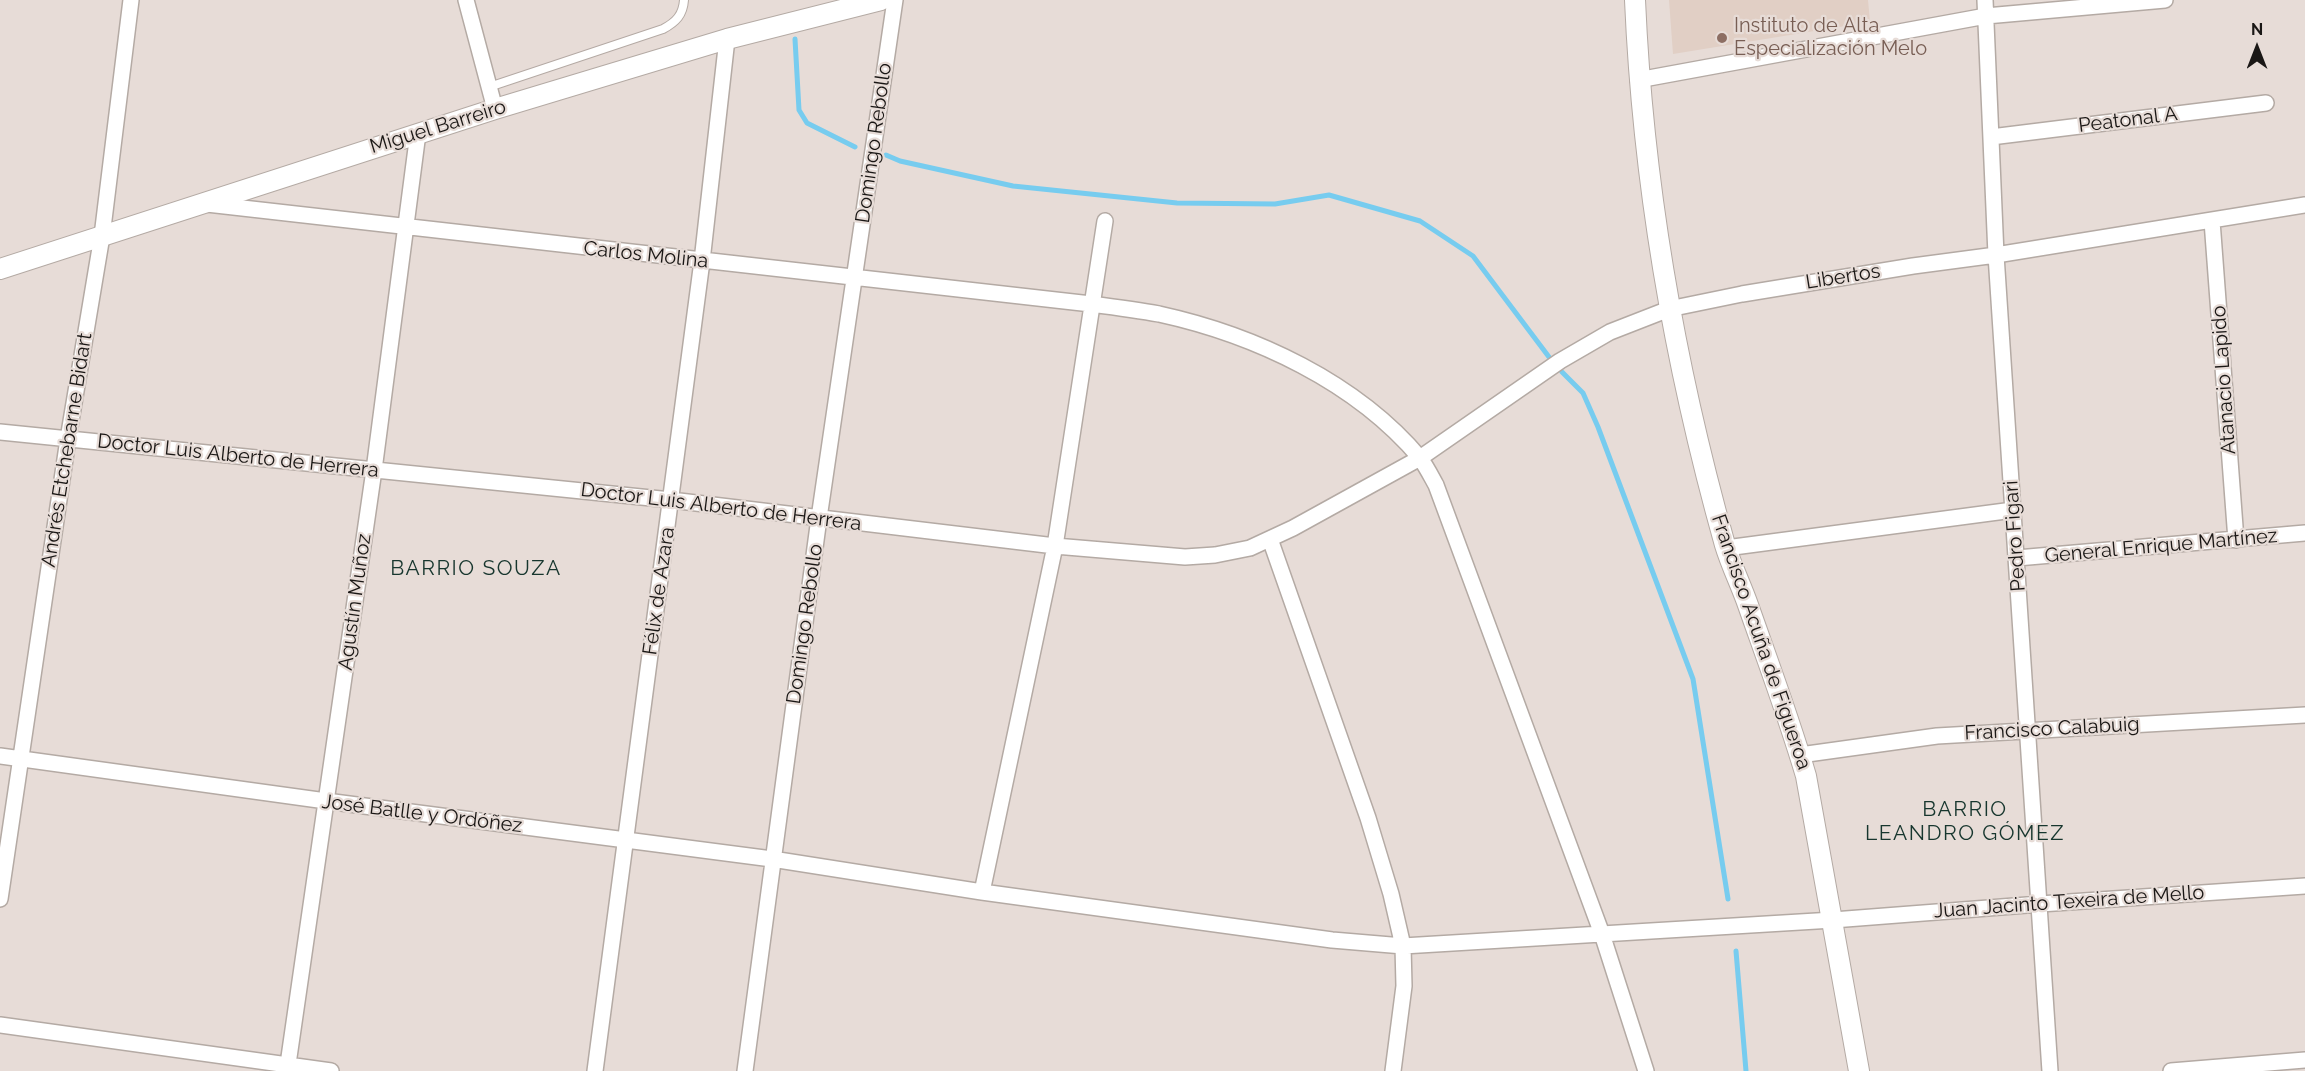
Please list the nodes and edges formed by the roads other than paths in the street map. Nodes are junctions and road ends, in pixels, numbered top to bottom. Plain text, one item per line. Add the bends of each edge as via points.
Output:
1 (131, 0) edge
2 (466, 0) edge
3 (684, 0) edge
4 (881, 0) edge
5 (895, 0) edge
6 (1635, 0) edge
7 (1985, 0) edge
8 (2164, 0) edge
9 (1986, 16) junction
10 (728, 39) junction
11 (1638, 80) junction
12 (489, 87) junction
13 (2266, 104) dead end
14 (495, 109) junction
15 (418, 133) junction
16 (1991, 137) junction
17 (201, 204) junction
18 (2305, 205) edge
19 (1105, 221) dead end
20 (2212, 221) junction
21 (405, 227) junction
22 (102, 236) junction
23 (1996, 255) junction
24 (702, 261) junction
25 (0, 269) edge
26 (855, 276) junction
27 (1091, 304) junction
28 (1669, 309) junction
29 (0, 432) edge
30 (68, 438) junction
31 (1420, 458) junction
32 (374, 470) junction
33 (671, 500) junction
34 (2013, 510) junction
35 (819, 518) junction
36 (2305, 533) edge
37 (1270, 539) junction
38 (2236, 540) junction
39 (1055, 546) junction
40 (1726, 548) junction
41 (2017, 558) junction
42 (2305, 716) edge
43 (2029, 730) junction
44 (1800, 755) junction
45 (0, 756) edge
46 (20, 759) junction
47 (326, 801) junction
48 (625, 840) junction
49 (772, 859) junction
50 (2305, 886) edge
51 (982, 892) junction
52 (0, 899) edge
53 (2040, 904) junction
54 (1833, 920) junction
55 (1602, 934) junction
56 (1403, 946) junction
57 (0, 1025) edge
58 (2305, 1060) edge
59 (288, 1068) edge
60 (331, 1071) edge
61 (595, 1071) edge
62 (745, 1071) edge
63 (1393, 1071) edge
64 (1646, 1071) edge
65 (1860, 1071) edge
66 (2050, 1071) edge
67 (2171, 1071) edge

1 - 22 street, Andrés Etchebarne Bidart
2 - 12 street
3 - 12 lane via 684,9 676,21 663,29
4 - 10 street, Miguel Barreiro
5 - 26 street, Domingo Rebollo
6 - 11 street, Francisco Acuña de Figueroa
7 - 9 street, Pedro Figari
8 - 9 street
9 - 11 street
9 - 16 street, Pedro Figari
10 - 14 street, Miguel Barreiro
10 - 24 street, Félix de Azara
11 - 28 street, Francisco Acuña de Figueroa
12 - 14 street
13 - 16 street, Peatonal A
14 - 15 street, Miguel Barreiro
15 - 17 street, Miguel Barreiro
15 - 21 street, Agustín Muñoz
16 - 23 street, Pedro Figari
17 - 21 street, Carlos Molina
17 - 22 street, Miguel Barreiro
18 - 20 street, Libertos
19 - 27 street
20 - 23 street, Libertos
20 - 38 street, Atanacio Lapido
21 - 24 street, Carlos Molina
21 - 32 street, Agustín Muñoz
22 - 25 street, Miguel Barreiro
22 - 30 street, Andrés Etchebarne Bidart
23 - 28 street, Libertos via 1753,292
23 - 34 street, Pedro Figari
24 - 26 street, Carlos Molina
24 - 33 street, Félix de Azara
26 - 27 street, Carlos Molina
26 - 35 street, Domingo Rebollo
27 - 31 street, Carlos Molina via 1160,314 1207,327 1325,376 1365,404
27 - 39 street
28 - 31 street, Libertos via 1610,332 1580,349
28 - 40 street, Francisco Acuña de Figueroa
29 - 30 street, Doctor Luis Alberto de Herrera
30 - 32 street, Doctor Luis Alberto de Herrera
30 - 46 street, Andrés Etchebarne Bidart
31 - 37 street, Doctor Luis Alberto de Herrera
31 - 55 street, Carlos Molina via 1436,485
32 - 33 street, Doctor Luis Alberto de Herrera
32 - 47 street, Agustín Muñoz
33 - 35 street, Doctor Luis Alberto de Herrera
33 - 48 street, Félix de Azara
34 - 40 street
34 - 41 street, Pedro Figari
35 - 39 street, Doctor Luis Alberto de Herrera
35 - 49 street, Domingo Rebollo
36 - 38 street, General Enrique Martínez
37 - 39 street, Doctor Luis Alberto de Herrera via 1250,548 1185,557
37 - 56 street via 1368,818
38 - 41 street, General Enrique Martínez
39 - 51 street
40 - 44 street, Francisco Acuña de Figueroa
41 - 43 street, Pedro Figari
42 - 43 street, Francisco Calabuig
43 - 44 street, Francisco Calabuig via 1937,736
43 - 53 street, Pedro Figari
44 - 54 street, Francisco Acuña de Figueroa
45 - 46 street, José Batlle y Ordóñez
46 - 47 street, José Batlle y Ordóñez
46 - 52 street, Andrés Etchebarne Bidart
47 - 48 street, José Batlle y Ordóñez
47 - 59 street, Agustín Muñoz
48 - 49 street, José Batlle y Ordóñez
48 - 61 street, Félix de Azara
49 - 51 street, José Batlle y Ordóñez
49 - 62 street, Domingo Rebollo
50 - 53 street, Juan Jacinto Texeira de Mello
51 - 56 street, José Batlle y Ordóñez via 1332,940
53 - 54 street, Juan Jacinto Texeira de Mello
53 - 66 street, Pedro Figari
54 - 55 street, Juan Jacinto Texeira de Mello
54 - 65 street, Francisco Acuña de Figueroa
55 - 56 street, Juan Jacinto Texeira de Mello
55 - 64 street, Carlos Molina
56 - 63 street via 1404,986
57 - 59 street
58 - 67 street
59 - 60 street

